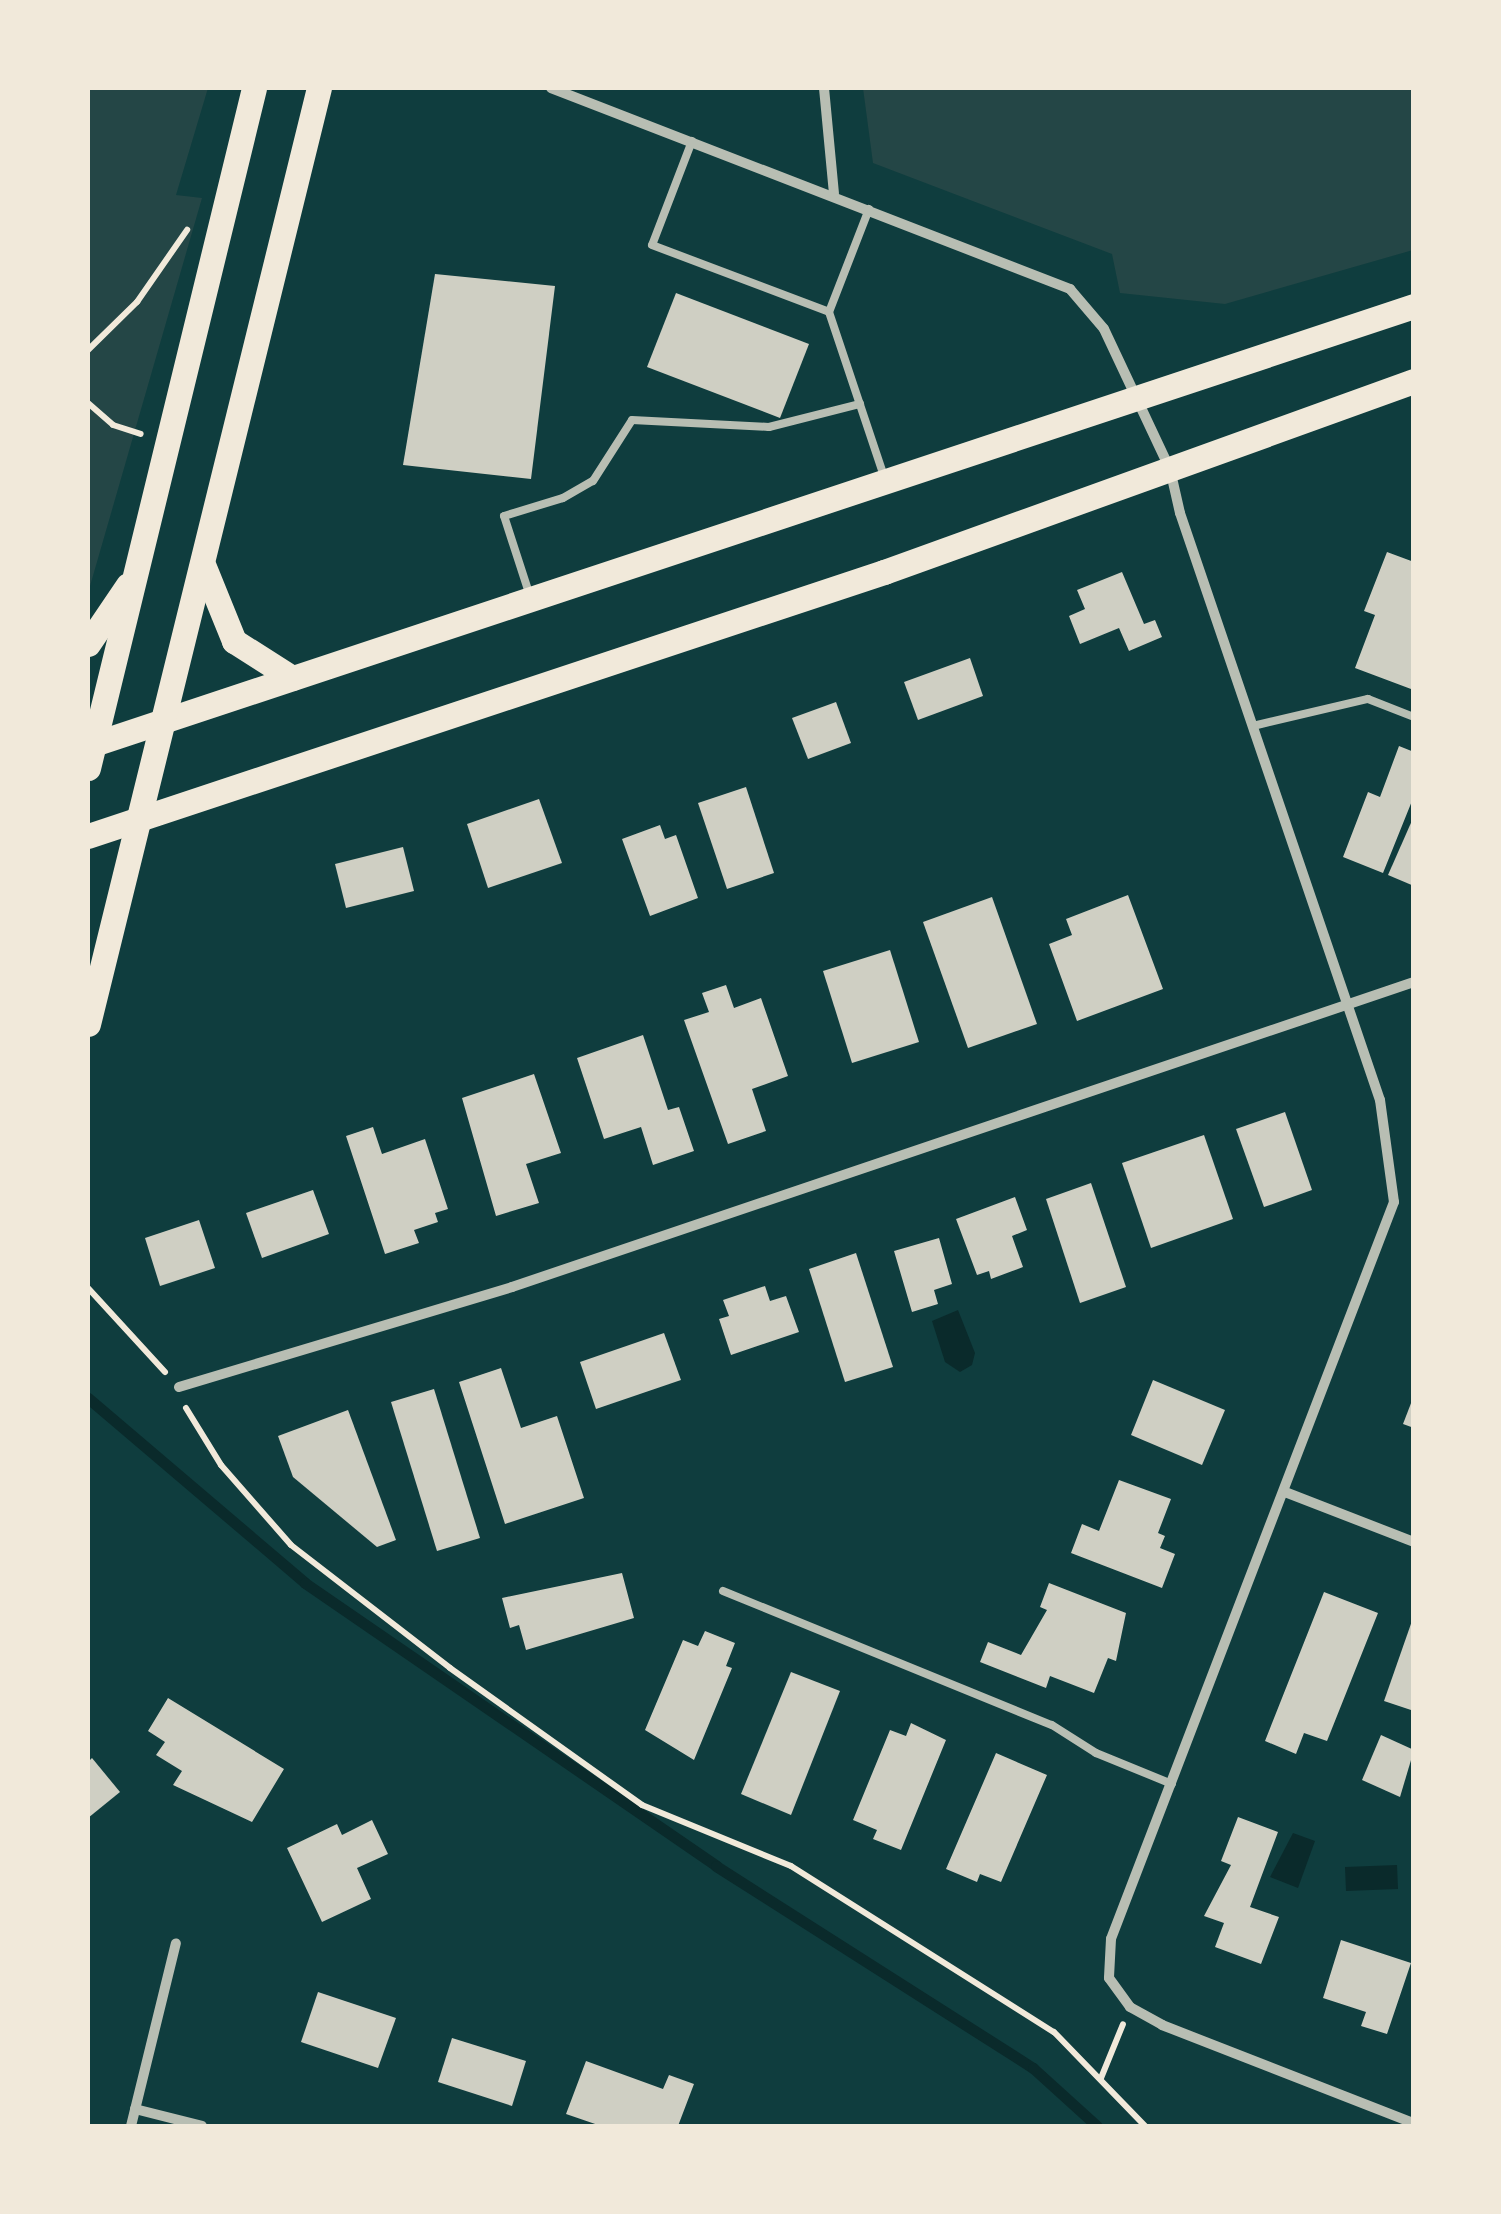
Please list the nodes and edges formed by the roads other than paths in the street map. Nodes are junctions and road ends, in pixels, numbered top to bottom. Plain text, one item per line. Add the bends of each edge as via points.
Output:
1 (254, 88) edge
2 (302, 88) edge
3 (320, 88) edge
4 (551, 88) edge
5 (824, 88) edge
6 (692, 141) junction
7 (304, 153) junction
8 (834, 194) junction
9 (869, 209) junction
10 (1414, 306) edge
11 (829, 312) junction
12 (1414, 380) edge
13 (1139, 398) junction
14 (860, 404) junction
15 (1170, 469) junction
16 (886, 481) junction
17 (204, 566) junction
18 (136, 572) junction
19 (531, 598) junction
20 (88, 644) edge
21 (292, 678) junction
22 (1414, 717) edge
23 (166, 722) junction
24 (1257, 726) junction
25 (91, 756) edge
26 (140, 820) junction
27 (88, 836) edge
28 (1414, 982) edge
29 (1346, 1000) junction
30 (88, 1024) edge
31 (178, 1387) road end
32 (1285, 1492) junction
33 (1414, 1542) edge
34 (723, 1592) dead end
35 (1172, 1784) junction
36 (176, 1943) dead end
37 (135, 2109) junction
38 (1414, 2123) edge
39 (131, 2126) edge
40 (202, 2126) edge

1 - 18 main road
2 - 7 main road
3 - 7 main road
4 - 6 street
5 - 8 street
6 - 8 street
6 - 11 lane via 652,244
7 - 17 main road
8 - 9 street
9 - 11 lane
9 - 13 street via 1070,289 1104,329
10 - 13 main road
11 - 14 lane
12 - 15 main road
13 - 15 street
13 - 16 main road
14 - 16 lane
14 - 19 lane via 770,427 632,420 593,481 504,516
15 - 24 street
15 - 26 main road via 884,572
16 - 19 main road
17 - 21 main road via 234,641
17 - 23 main road
18 - 20 main road
18 - 25 main road
19 - 21 main road
21 - 23 main road
22 - 24 lane via 1368,699
23 - 25 main road
23 - 26 main road
24 - 29 street
26 - 27 main road
26 - 30 main road
28 - 29 street
29 - 31 street via 512,1288
29 - 32 street via 1386,1124 1394,1202
32 - 33 street
32 - 35 street
34 - 35 lane via 1052,1726 1096,1753
35 - 38 street via 1111,1940 1114,1990 1130,2007
36 - 37 street
37 - 39 street
37 - 40 street

